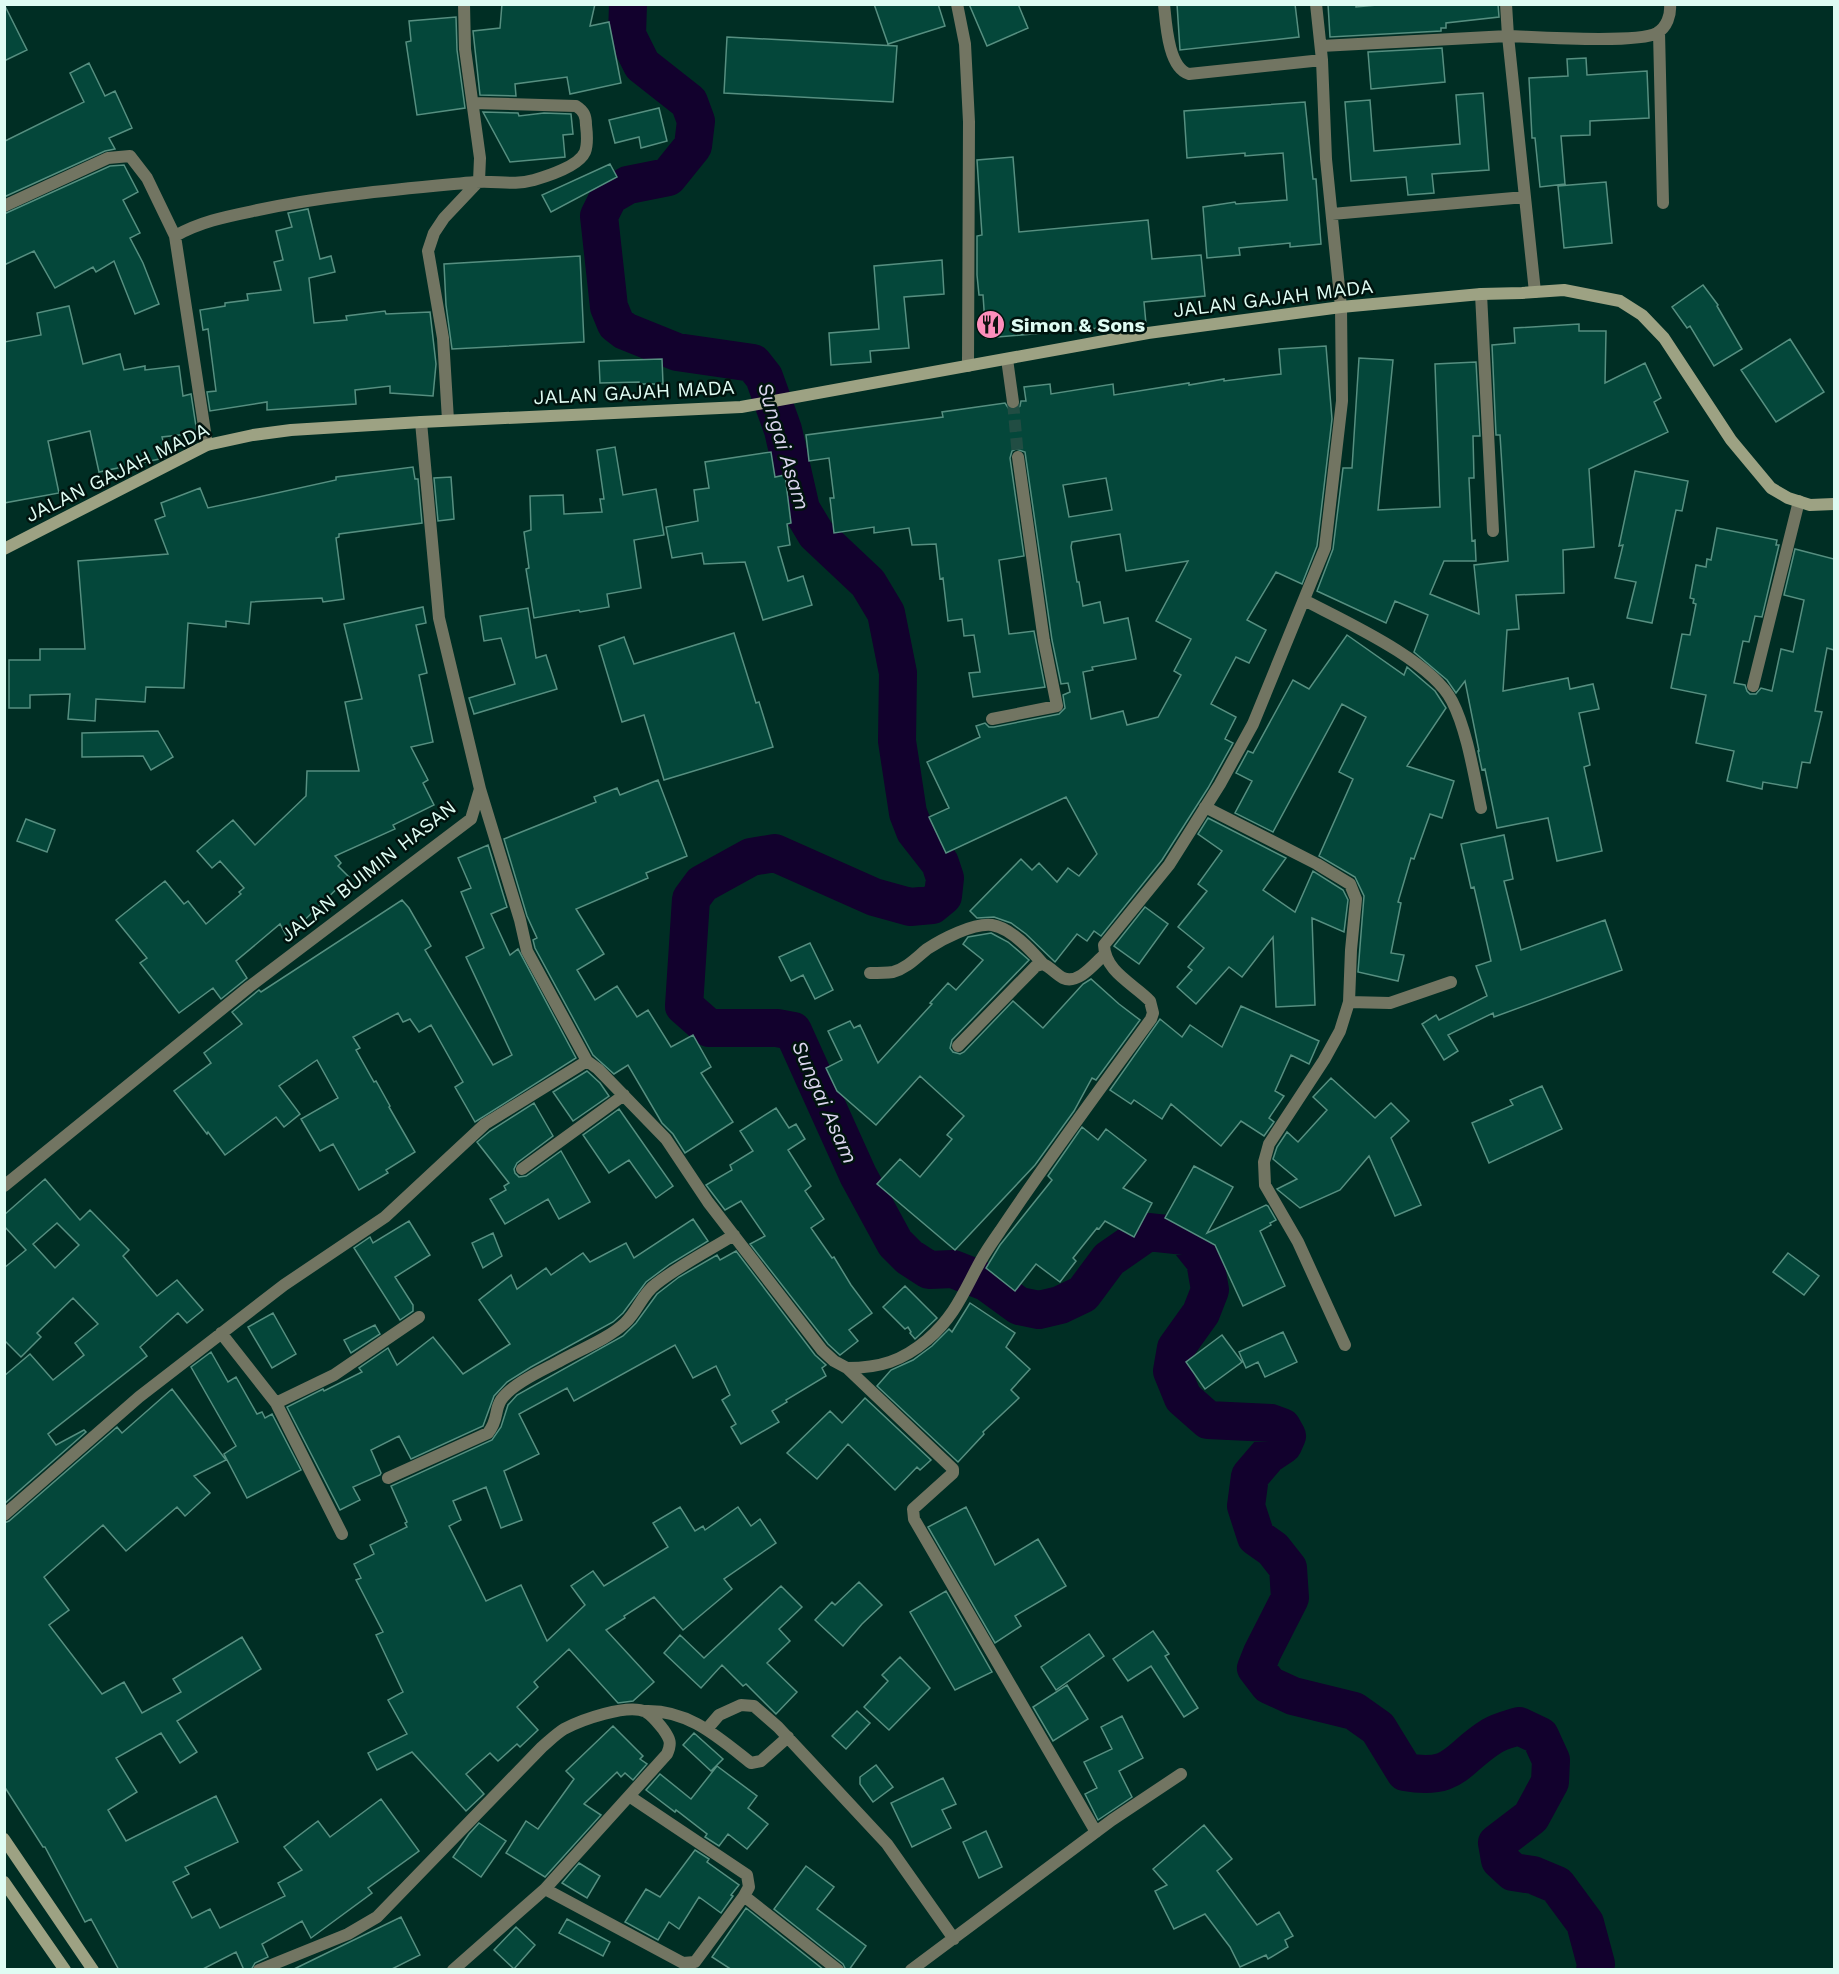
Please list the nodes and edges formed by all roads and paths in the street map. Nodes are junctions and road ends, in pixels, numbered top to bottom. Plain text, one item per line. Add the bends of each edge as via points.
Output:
1 (464, 4) edge
2 (957, 4) edge
3 (1164, 4) edge
4 (1316, 4) edge
5 (1506, 4) edge
6 (1670, 4) edge
7 (1659, 32) junction
8 (1508, 36) junction
9 (1320, 46) junction
10 (1322, 60) junction
11 (473, 103) junction
12 (479, 181) junction
13 (1526, 197) junction
14 (1663, 203) dead end
15 (4, 206) edge
16 (1332, 214) junction
17 (175, 236) junction
18 (1536, 292) junction
19 (1481, 294) junction
20 (1341, 307) junction
21 (1006, 359) junction
22 (968, 366) junction
23 (1013, 402) tunnel mouth
24 (448, 420) junction
25 (421, 422) junction
26 (207, 445) junction
27 (1018, 456) tunnel mouth
28 (1798, 501) junction
29 (1834, 504) edge
30 (1493, 531) dead end
31 (4, 549) edge
32 (1304, 600) junction
33 (1753, 686) dead end
34 (992, 719) dead end
35 (480, 789) junction
36 (1205, 807) junction
37 (1482, 808) dead end
38 (1104, 956) junction
39 (1043, 964) junction
40 (870, 973) dead end
41 (1451, 982) dead end
42 (1348, 1002) junction
43 (958, 1046) dead end
44 (586, 1061) junction
45 (624, 1095) junction
46 (522, 1169) dead end
47 (4, 1186) edge
48 (734, 1235) junction
49 (419, 1317) dead end
50 (221, 1333) junction
51 (1345, 1345) dead end
52 (847, 1368) junction
53 (276, 1403) junction
54 (388, 1478) dead end
55 (4, 1515) edge
56 (342, 1534) dead end
57 (644, 1711) junction
58 (707, 1729) junction
59 (788, 1737) junction
60 (1181, 1774) dead end
61 (629, 1796) junction
62 (1096, 1832) junction
63 (4, 1839) edge
64 (4, 1882) edge
65 (545, 1889) junction
66 (744, 1896) junction
67 (954, 1939) junction
68 (65, 1970) edge
69 (93, 1970) edge
70 (259, 1970) edge
71 (453, 1970) edge
72 (838, 1970) edge
73 (911, 1970) edge

1 - 11 street via 465,49
2 - 22 street via 965,44 969,122
3 - 10 street via 1171,49 1184,73
4 - 9 street
5 - 8 street
6 - 7 street via 1667,22
7 - 8 street via 1638,39
7 - 14 street
8 - 9 street
8 - 13 street
9 - 10 street
10 - 16 street
11 - 12 street
11 - 12 street via 576,106 584,113 587,133 586,150 577,162 552,174 511,184
12 - 17 street via 300,201 211,220
12 - 24 street via 444,218 428,251 443,338
13 - 16 street
13 - 18 street
15 - 17 street via 108,158 130,156 147,178
16 - 20 street
17 - 26 street
18 - 19 main road, JALAN GAJAH MADA
18 - 28 main road, JALAN GAJAH MADA via 1564,290 1620,301 1642,315 1664,338 1731,440 1772,488
19 - 20 main road, JALAN GAJAH MADA
19 - 30 street
20 - 21 main road, JALAN GAJAH MADA via 1148,333
20 - 32 street via 1342,401 1325,548
21 - 22 main road, JALAN GAJAH MADA
21 - 23 street
22 - 24 main road, JALAN GAJAH MADA via 741,407
24 - 25 main road, JALAN GAJAH MADA
25 - 26 main road, JALAN GAJAH MADA via 291,429
25 - 35 street via 438,618
26 - 31 main road, JALAN GAJAH MADA
27 - 34 street via 1057,706
28 - 29 main road, JALAN GAJAH MADA via 1809,505
28 - 33 street
32 - 36 street via 1253,724
32 - 37 street via 1375,637 1443,687 1461,724
35 - 44 street via 527,951
35 - 47 street, JALAN BUIMIN HASAN via 471,819 463,826 249,987
36 - 38 street via 1169,865 1104,945
36 - 42 street via 1350,884 1356,899
38 - 39 street via 1073,979 1064,979
38 - 52 street via 1122,978 1150,1001 1151,1019 980,1261 964,1296 946,1322 897,1360 869,1368
39 - 40 street via 1027,945 992,925 940,940 907,966 892,972
39 - 43 street via 1036,966
41 - 42 street via 1390,1003
42 - 51 street via 1340,1031 1269,1144 1264,1162 1265,1185 1298,1242
44 - 45 street
44 - 50 street via 485,1124 385,1217
45 - 46 street
45 - 48 street via 666,1139
48 - 52 street via 822,1350
48 - 54 street via 655,1284 616,1330 511,1390 501,1399 494,1426 488,1433
49 - 53 street via 334,1375
50 - 53 street
50 - 55 street via 139,1397
52 - 62 street via 953,1469 913,1509 914,1519
53 - 56 street
57 - 58 street via 674,1713
57 - 61 street via 670,1738 671,1745
57 - 70 street via 602,1715 562,1730 377,1917 348,1934
58 - 59 street via 751,1762 761,1761
58 - 59 street via 728,1710 754,1706
59 - 67 street via 887,1844
60 - 62 street
61 - 65 street
61 - 66 street via 747,1875 749,1887
62 - 67 street
63 - 69 main road
64 - 68 main road
65 - 66 street via 688,1964 695,1962
65 - 71 street
66 - 72 street
67 - 73 street

